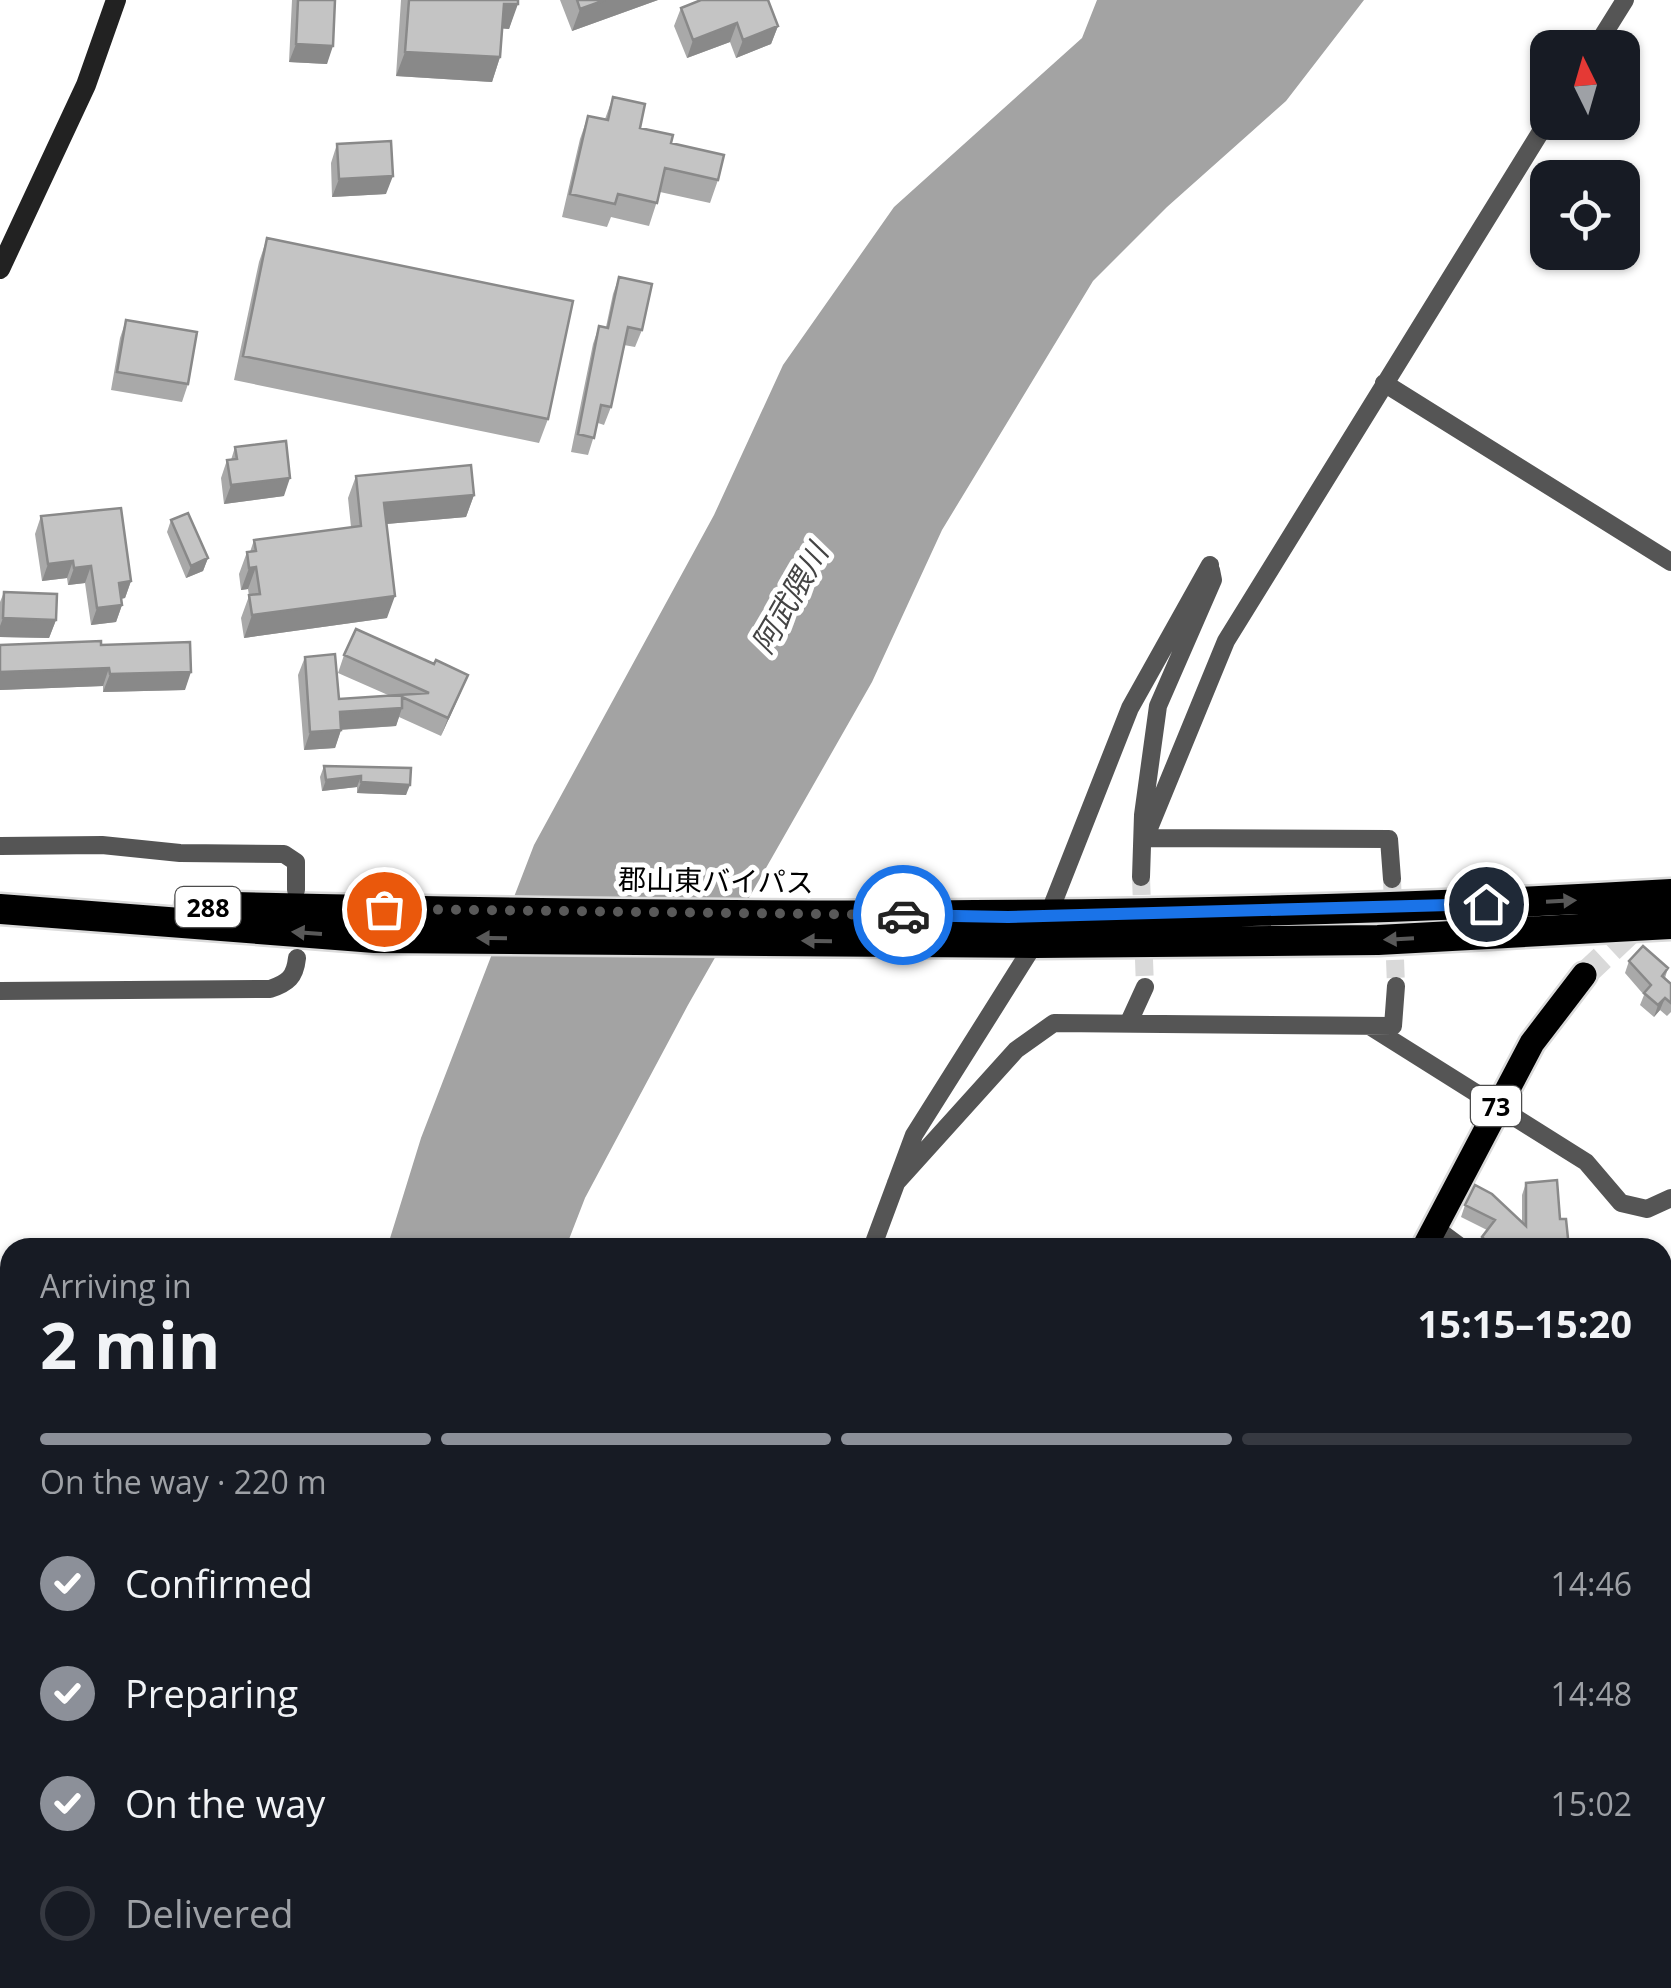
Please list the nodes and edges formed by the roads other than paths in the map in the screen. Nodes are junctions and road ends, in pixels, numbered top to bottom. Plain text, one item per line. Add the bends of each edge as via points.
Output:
1 (116, 0) edge
2 (1626, 0) edge
3 (1606, 30) edge
4 (1535, 140) edge
5 (0, 269) edge
6 (1384, 382) junction
7 (1671, 562) edge
8 (1145, 838) junction
9 (0, 846) edge
10 (1141, 877) tunnel mouth
11 (1392, 879) tunnel mouth
12 (296, 890) dead end
13 (1671, 894) edge
14 (0, 902) edge
15 (0, 909) edge
16 (1671, 924) edge
17 (1041, 930) junction
18 (297, 958) dead end
19 (1584, 975) tunnel mouth
20 (1396, 986) tunnel mouth
21 (1146, 987) tunnel mouth
22 (0, 991) edge
23 (1129, 1022) junction
24 (1366, 1024) junction
25 (1495, 1108) junction
26 (896, 1183) junction
27 (1671, 1198) edge
28 (876, 1238) edge
29 (1430, 1238) edge

1 - 5 street via 86,85
2 - 3 street
4 - 6 street
6 - 7 street
6 - 8 street via 1226,642
8 - 10 street
8 - 11 street via 1389,839
8 - 17 street via 1158,706 1213,580 1210,565 1130,708
9 - 12 street via 284,854 296,862
17 -> 13 highway, 郡山東バイパス / 288
14 - 17 highway, 郡山東バイパス / 288 via 1008,917
17 -> 15 highway, 288 via 984,943 404,938
16 -> 17 highway, 郡山東バイパス / 288 via 1378,940
17 - 26 street via 914,1135
18 - 22 street via 287,984 270,989
19 - 25 main road, 73 via 1532,1042
20 - 24 street via 1393,1026
21 - 23 street
23 - 24 street
23 - 26 street via 1054,1024 1016,1050
24 - 25 street
25 - 27 street via 1586,1162 1621,1203 1648,1209
25 - 29 main road, 73
26 - 28 street

